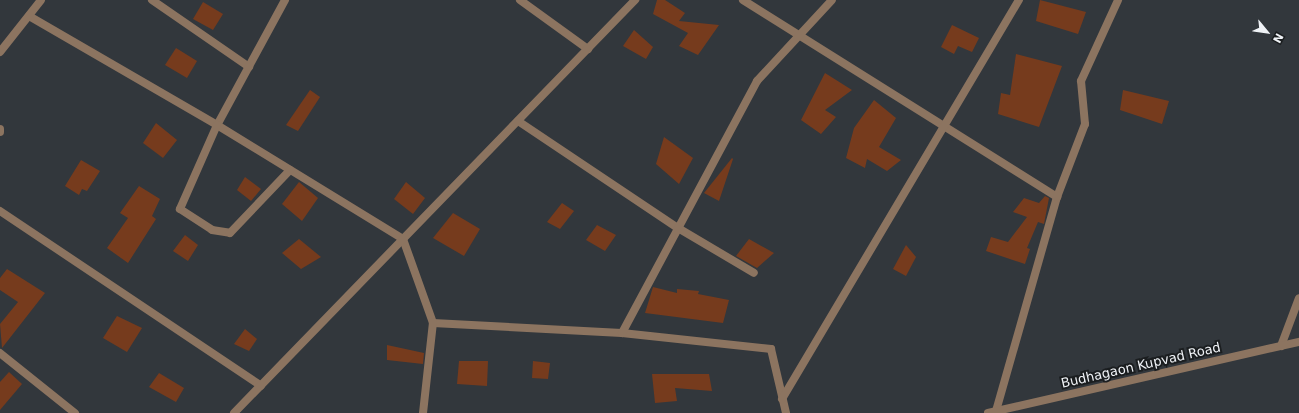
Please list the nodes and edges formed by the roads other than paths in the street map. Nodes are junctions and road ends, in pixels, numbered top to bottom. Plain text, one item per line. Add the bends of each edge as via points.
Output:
1 (41, 0) edge
2 (152, 0) edge
3 (285, 0) edge
4 (520, 0) edge
5 (635, 0) edge
6 (743, 0) edge
7 (832, 0) edge
8 (1019, 0) edge
9 (1118, 0) edge
10 (29, 16) junction
11 (799, 35) junction
12 (588, 49) junction
13 (0, 52) edge
14 (249, 67) junction
15 (518, 121) junction
16 (217, 125) junction
17 (944, 126) junction
18 (0, 129) edge
19 (0, 132) edge
20 (290, 170) junction
21 (1057, 197) junction
22 (0, 211) edge
23 (678, 228) junction
24 (403, 239) junction
25 (754, 273) dead end
26 (1299, 298) edge
27 (433, 324) junction
28 (622, 333) junction
29 (1299, 342) edge
30 (1282, 346) junction
31 (0, 353) edge
32 (261, 386) junction
33 (782, 399) junction
34 (992, 412) edge
35 (74, 413) edge
36 (234, 413) edge
37 (423, 413) edge
38 (786, 413) edge

1 - 10 street
2 - 14 street
3 - 14 street
4 - 12 street
5 - 12 street
6 - 11 street
7 - 11 street
8 - 17 street
9 - 21 street via 1081,81 1085,124
10 - 13 street
10 - 16 street
11 - 17 street
11 - 23 street via 757,81
12 - 15 street
14 - 16 street
15 - 23 street
15 - 24 street
16 - 20 street
16 - 20 street via 180,209 212,230 230,233
17 - 21 street
17 - 33 street
18 - 19 street
20 - 24 street
21 - 34 street
22 - 32 street
23 - 25 street
23 - 28 street
24 - 27 street
24 - 32 street
26 - 30 street
27 - 28 street
27 - 37 street
28 - 33 street via 771,349
29 - 30 street, Budhagaon Kupvad Road
30 - 34 street, Budhagaon Kupvad Road
31 - 35 street
32 - 36 street
33 - 38 street

